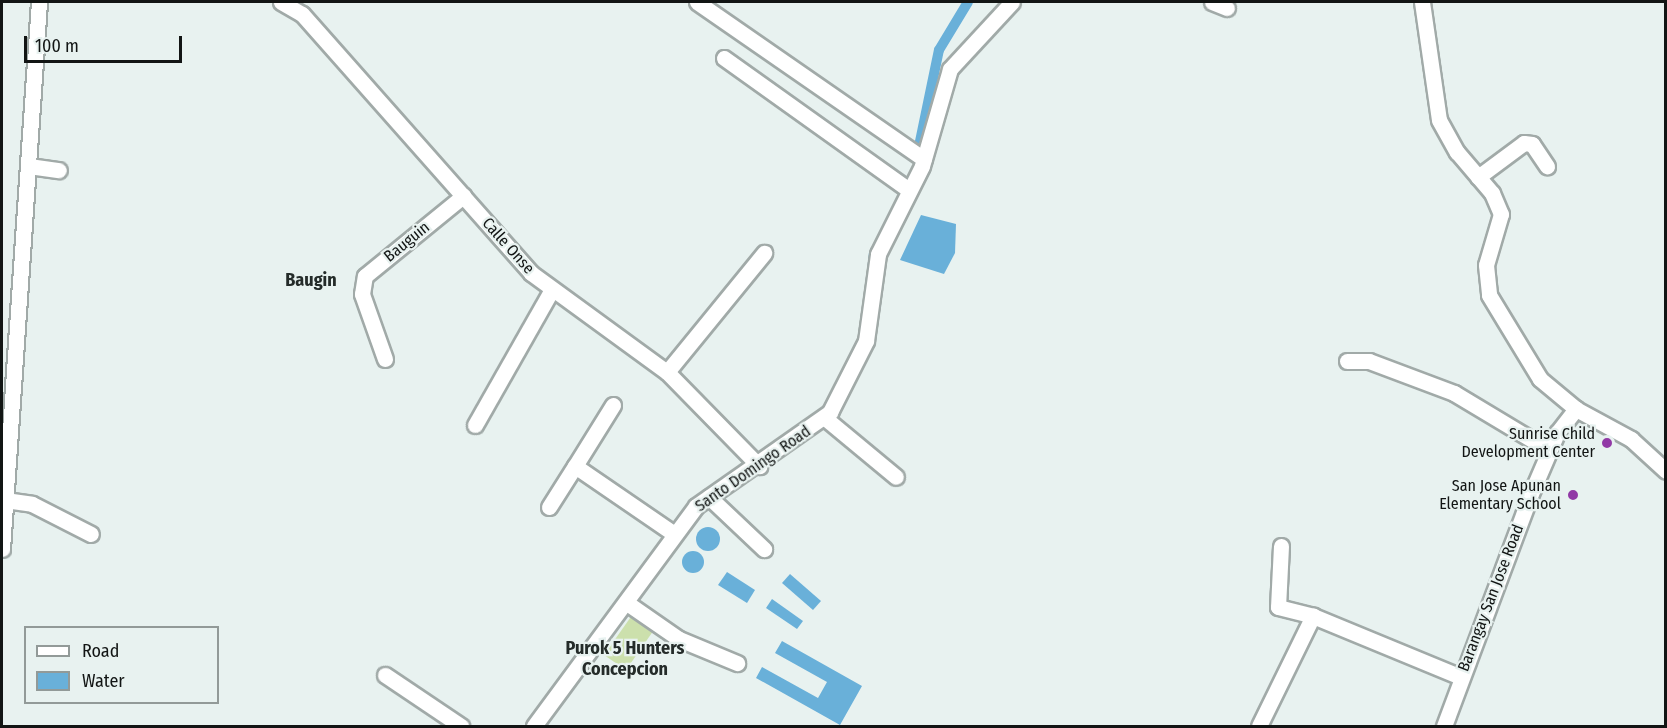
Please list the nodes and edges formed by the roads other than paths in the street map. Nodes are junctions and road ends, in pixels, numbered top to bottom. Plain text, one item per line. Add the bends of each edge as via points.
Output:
1 (39, 2) edge
2 (281, 2) edge
3 (697, 2) edge
4 (1012, 2) edge
5 (1212, 2) edge
6 (1422, 2) edge
7 (1227, 8) dead end
8 (724, 58) dead end
9 (924, 159) junction
10 (29, 166) junction
11 (1547, 166) dead end
12 (60, 170) dead end
13 (1478, 177) junction
14 (909, 190) junction
15 (463, 196) junction
16 (764, 253) dead end
17 (550, 291) junction
18 (385, 359) dead end
19 (1347, 361) dead end
20 (667, 372) junction
21 (613, 405) dead end
22 (1576, 409) junction
23 (825, 418) junction
24 (475, 425) dead end
25 (1549, 450) junction
26 (756, 462) junction
27 (575, 466) junction
28 (1665, 471) edge
29 (896, 477) dead end
30 (709, 497) junction
31 (5, 500) junction
32 (549, 507) dead end
33 (671, 532) junction
34 (91, 534) dead end
35 (1281, 546) dead end
36 (2, 549) edge
37 (764, 549) dead end
38 (627, 603) junction
39 (1313, 615) junction
40 (737, 663) dead end
41 (385, 675) dead end
42 (1461, 677) junction
43 (461, 726) edge
44 (534, 726) edge
45 (1259, 726) edge
46 (1444, 726) edge

1 - 10 street
2 - 15 street, Calle Onse via 302,14
3 - 9 street
4 - 9 street, Santo Domingo Road via 951,69
5 - 7 street
6 - 13 street via 1439,120
8 - 14 street
9 - 14 street, Santo Domingo Road
10 - 12 street
10 - 31 street
11 - 13 street via 1532,144 1524,143
13 - 22 street via 1501,214 1486,265 1489,294 1533,369
14 - 23 street, Santo Domingo Road via 878,254 866,341
15 - 17 street, Calle Onse
15 - 18 street, Bauguin via 365,276 362,294
16 - 20 street
17 - 20 street, Calle Onse
17 - 24 street
19 - 25 street via 1370,362 1455,393
20 - 26 street, Calle Onse
21 - 27 street
22 - 25 street, Barangay San Jose Road
22 - 28 street via 1631,439
23 - 26 street, Santo Domingo Road
23 - 29 street
25 - 42 street, Barangay San Jose Road
26 - 30 street, Santo Domingo Road
27 - 32 street
27 - 33 street
30 - 33 street, Santo Domingo Road
30 - 37 street
31 - 34 street via 32,504
31 - 36 street
33 - 38 street, Santo Domingo Road via 645,582
35 - 39 street via 1278,607
38 - 40 street via 679,639
38 - 44 street, Santo Domingo Road
39 - 42 street
39 - 45 street
41 - 43 street
42 - 46 street, Barangay San Jose Road

